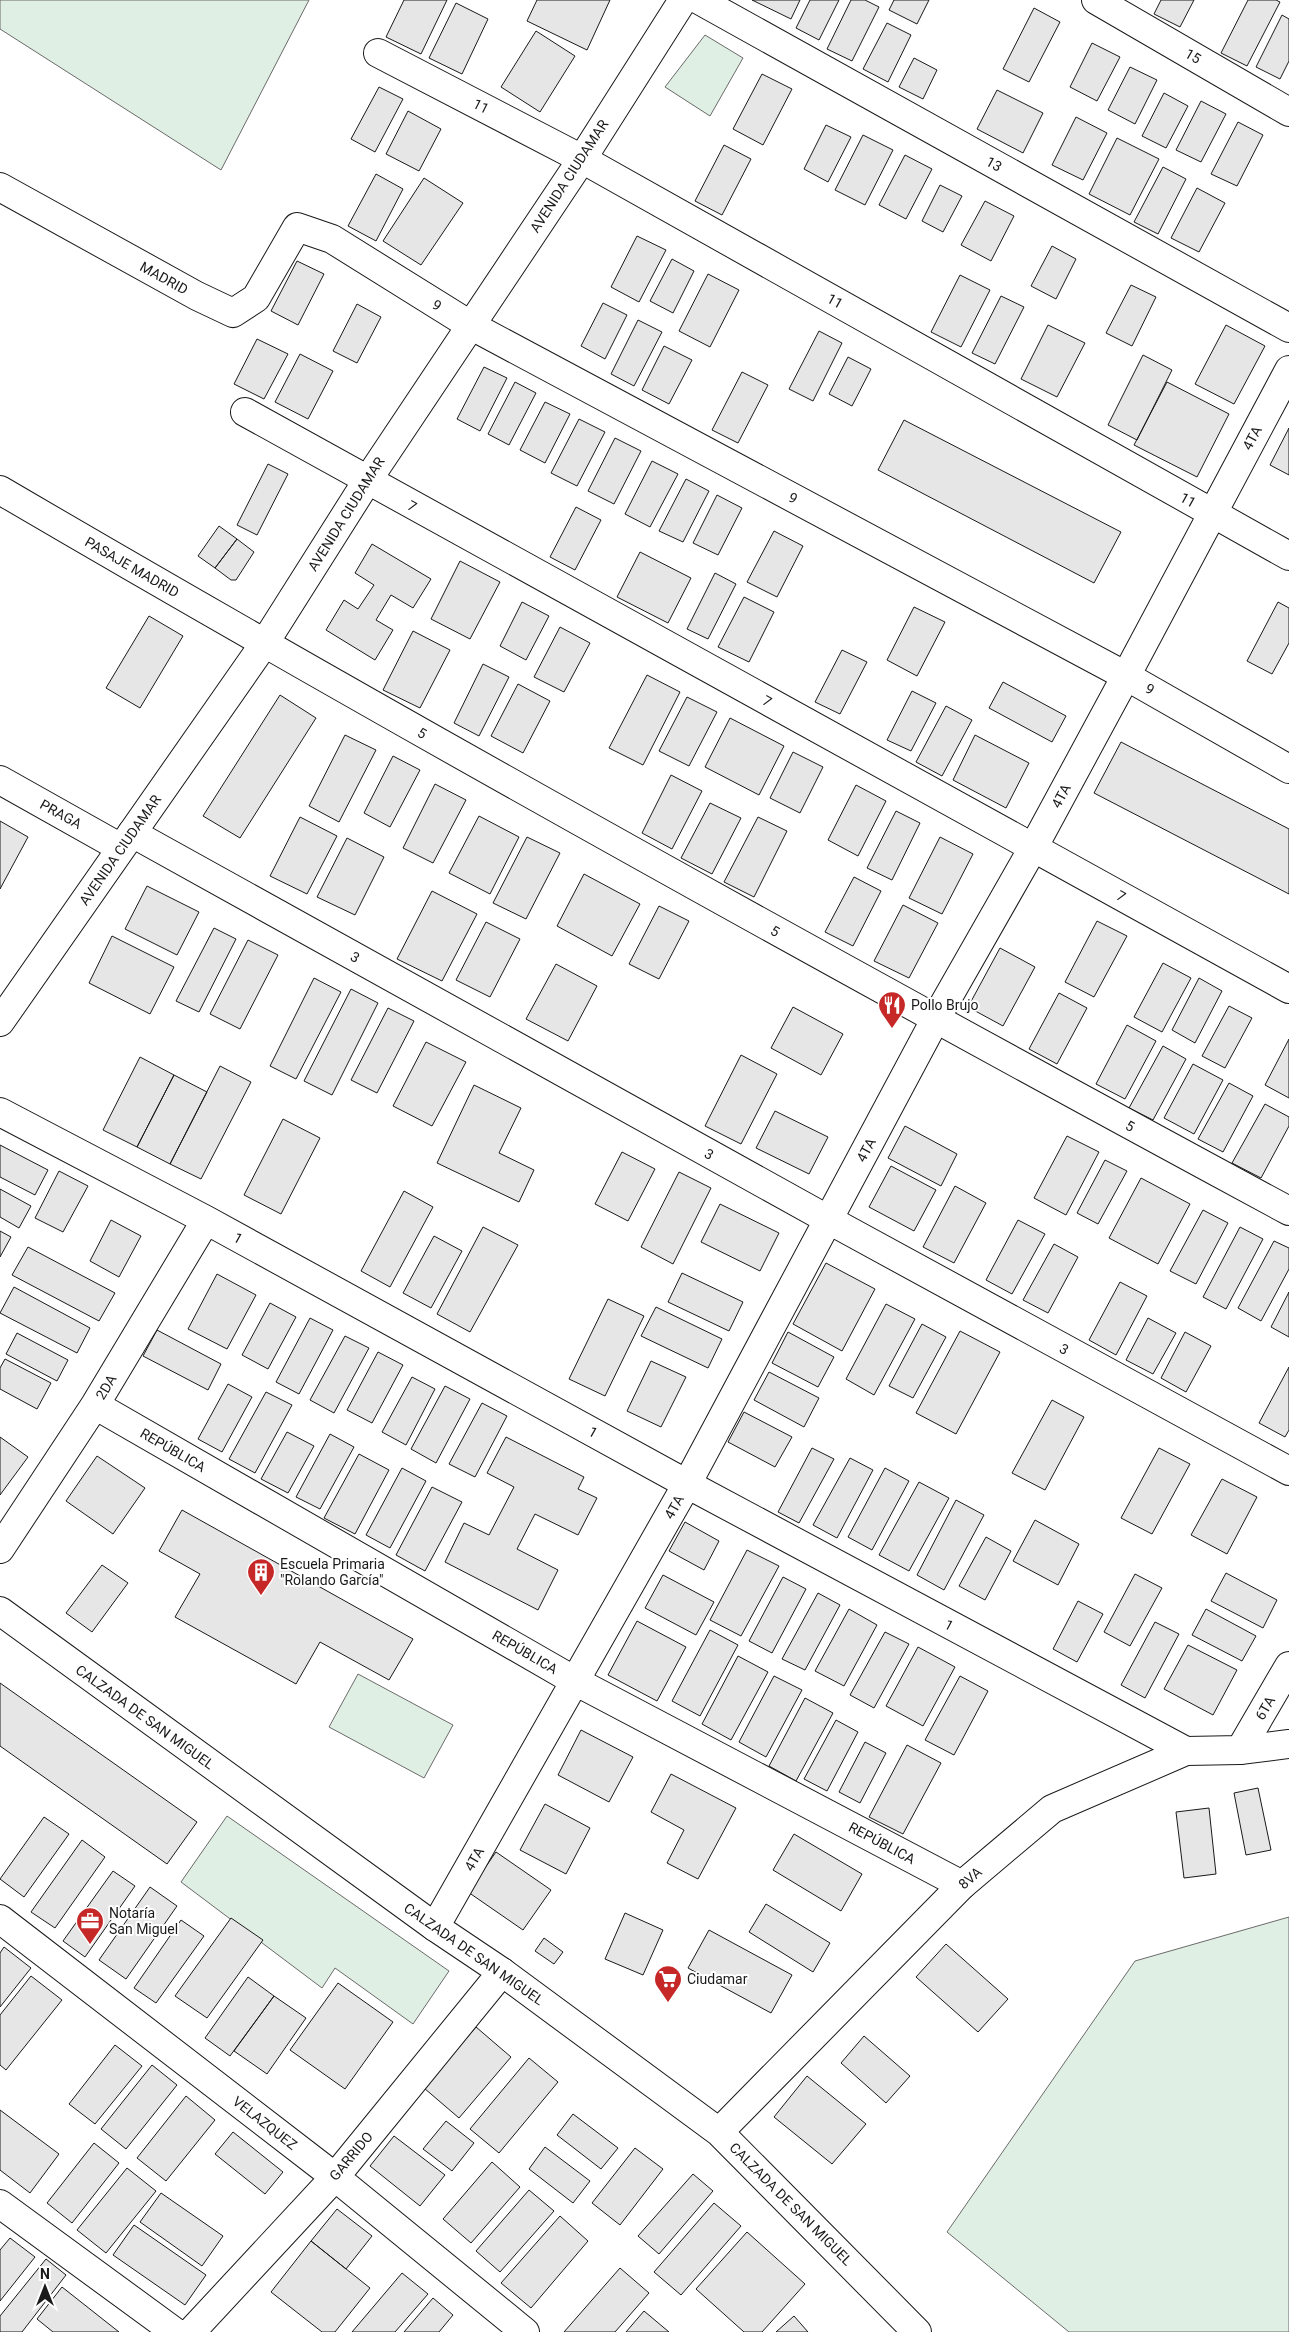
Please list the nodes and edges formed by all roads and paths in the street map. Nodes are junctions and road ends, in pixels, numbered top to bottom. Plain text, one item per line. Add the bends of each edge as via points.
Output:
1 (683, 0) edge
2 (699, 0) edge
3 (1096, 0) edge
4 (378, 53) dead end
5 (1289, 112) edge
6 (582, 159) junction
7 (0, 187) edge
8 (297, 227) joint
9 (470, 325) junction
10 (1289, 328) edge
11 (1289, 370) edge
12 (245, 412) dead end
13 (367, 481) junction
14 (0, 490) edge
15 (1212, 513) junction
16 (1289, 556) edge
17 (264, 644) junction
18 (1126, 676) junction
19 (1289, 769) edge
20 (0, 780) edge
21 (126, 840) junction
22 (1033, 848) junction
23 (1289, 989) edge
24 (935, 1020) junction
25 (0, 1022) edge
26 (0, 1112) edge
27 (1289, 1211) edge
28 (206, 1220) junction
29 (829, 1220) junction
30 (95, 1405) junction
31 (1289, 1471) edge
32 (687, 1484) junction
33 (0, 1549) edge
34 (2, 1616) edge
35 (1289, 1666) edge
36 (576, 1682) junction
37 (1289, 1744) edge
38 (1240, 1750) junction
39 (1186, 1752) junction
40 (962, 1884) junction
41 (0, 1919) edge
42 (435, 1927) junction
43 (502, 1972) junction
44 (719, 2132) junction
45 (335, 2177) junction
46 (0, 2204) edge
47 (175, 2332) edge
48 (191, 2332) edge
49 (525, 2332) edge
50 (916, 2332) edge

1 - 6 street, AVENIDA CIUDAMAR
2 - 10 street, 13
3 - 5 street, 15
4 - 6 street, 11
6 - 9 street, AVENIDA CIUDAMAR
6 - 15 street, 11
7 - 8 street, MADRID via 197,296 234,313 256,298
8 - 9 street, 9 via 332,239
9 - 13 street, AVENIDA CIUDAMAR
9 - 18 street, 9
11 - 15 street, 4TA
12 - 13 street, 7
13 - 17 street, AVENIDA CIUDAMAR
13 - 22 street, 7
14 - 17 street, PASAJE MADRID
15 - 16 street, 11
15 - 18 street, 4TA
17 - 21 street, AVENIDA CIUDAMAR
17 - 24 street, 5
18 - 19 street, 9
18 - 22 street, 4TA
20 - 21 street, PRAGA
21 - 25 street, AVENIDA CIUDAMAR
21 - 29 street, 3
22 - 23 street, 7
22 - 24 street, 4TA
24 - 27 street, 5
24 - 29 street, 4TA
26 - 28 street, 1
28 - 30 street, 2DA
28 - 32 street, 1
29 - 31 street, 3
29 - 32 street, 4TA
30 - 33 street, 2DA
30 - 36 street, REPÚBLICA
32 - 36 street, 4TA
32 - 39 street, 1
34 - 42 street, CALZADA DE SAN MIGUEL
35 - 38 street, 6TA
36 - 40 street, REPÚBLICA
36 - 42 street, 4TA
37 - 38 street, 8VA
38 - 39 street, 8VA
39 - 40 street, 8VA via 1052,1808
40 - 44 street, 8VA
41 - 45 street, VELAZQUEZ
42 - 43 street, CALZADA DE SAN MIGUEL
43 - 44 street, CALZADA DE SAN MIGUEL
43 - 45 street, GARRIDO
44 - 50 street, CALZADA DE SAN MIGUEL
45 - 48 street, GARRIDO
45 - 49 street, VELAZQUEZ
46 - 47 street

